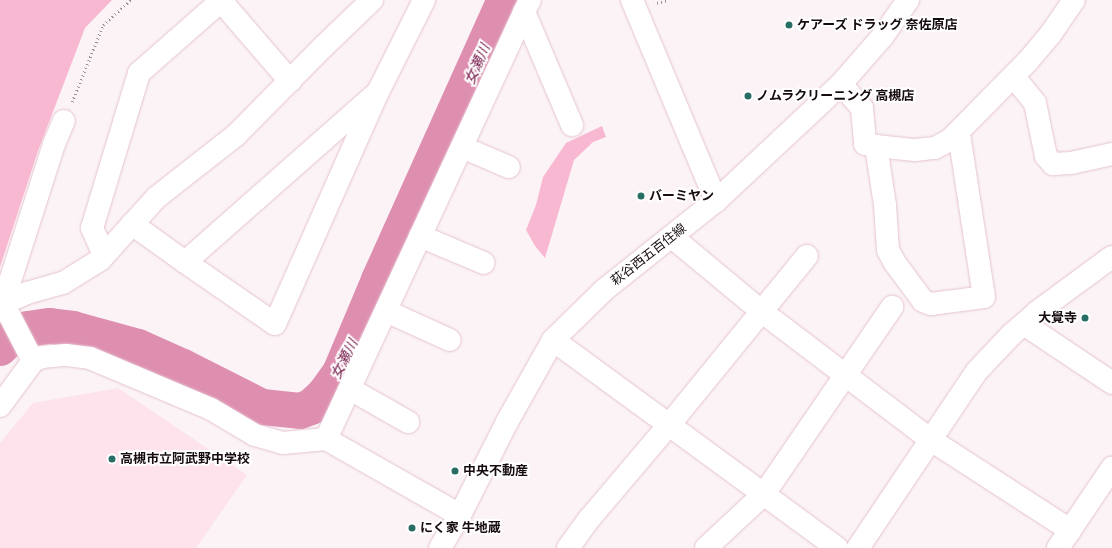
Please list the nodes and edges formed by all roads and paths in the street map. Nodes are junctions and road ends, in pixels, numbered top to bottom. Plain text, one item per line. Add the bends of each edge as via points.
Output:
1 (131, 0) edge
2 (372, 0) edge
3 (424, 0) edge
4 (632, 0) edge
5 (668, 0) edge
6 (908, 0) edge
7 (1074, 0) edge
8 (220, 1) edge
9 (656, 4) dead end
10 (527, 6) edge
11 (1014, 76) junction
12 (290, 81) junction
13 (841, 84) junction
14 (378, 92) junction
15 (64, 121) joint
16 (572, 126) dead end
17 (956, 134) junction
18 (876, 146) junction
19 (462, 147) junction
20 (1112, 154) edge
21 (509, 167) dead end
22 (716, 201) junction
23 (132, 224) junction
24 (420, 236) junction
25 (672, 237) junction
26 (104, 255) junction
27 (807, 256) dead end
28 (1112, 257) edge
29 (185, 262) junction
30 (484, 263) dead end
31 (892, 307) dead end
32 (4, 308) edge
33 (386, 311) junction
34 (762, 311) junction
35 (1024, 324) junction
36 (450, 340) dead end
37 (553, 340) junction
38 (30, 354) junction
39 (846, 374) junction
40 (1112, 383) edge
41 (350, 390) junction
42 (0, 406) edge
43 (408, 422) dead end
44 (669, 425) junction
45 (326, 439) junction
46 (931, 440) junction
47 (1112, 468) edge
48 (764, 494) junction
49 (460, 515) junction
50 (1070, 530) junction
51 (440, 548) edge
52 (568, 548) edge
53 (706, 548) edge
54 (837, 548) edge
55 (858, 548) edge
56 (1058, 548) edge

1 - 15 path via 103,25
2 - 12 street
3 - 14 street
4 - 22 street
5 - 9 path
6 - 13 street, 萩谷西五百住線 via 883,36
7 - 11 street via 1050,35
8 - 12 street
8 - 26 street via 139,73 92,228
10 - 16 street
10 - 19 street
11 - 17 street
11 - 20 street via 1035,103 1046,156 1053,164 1071,163
12 - 23 street via 236,135 157,197
13 - 18 street via 862,108 865,144
13 - 22 street, 萩谷西五百住線
14 - 29 street
14 - 29 street via 275,324
15 - 32 street via 54,144
17 - 18 street via 935,148 915,150
17 - 18 street via 960,140 984,297 931,304 923,301 895,263 888,250 885,204
19 - 21 street
19 - 24 street
22 - 25 street, 萩谷西五百住線
23 - 26 street
23 - 29 street
24 - 30 street
24 - 33 street
25 - 34 street
25 - 37 street, 萩谷西五百住線 via 604,290
26 - 32 street via 62,283
27 - 34 street
28 - 35 street
31 - 39 street
32 - 38 street
33 - 36 street
33 - 41 street
34 - 39 street
34 - 44 street
35 - 40 street
35 - 46 street via 977,371
37 - 44 street
37 - 49 street, 萩谷西五百住線 via 507,422
38 - 42 street
38 - 45 street via 42,357 66,355 90,358 211,409 255,435 283,443
39 - 46 street
39 - 48 street
41 - 43 street
41 - 45 street
44 - 48 street
44 - 52 street via 590,518
45 - 49 street
46 - 50 street
46 - 55 street
47 - 50 street
48 - 53 street
48 - 54 street
49 - 51 street, 萩谷西五百住線
50 - 56 street

